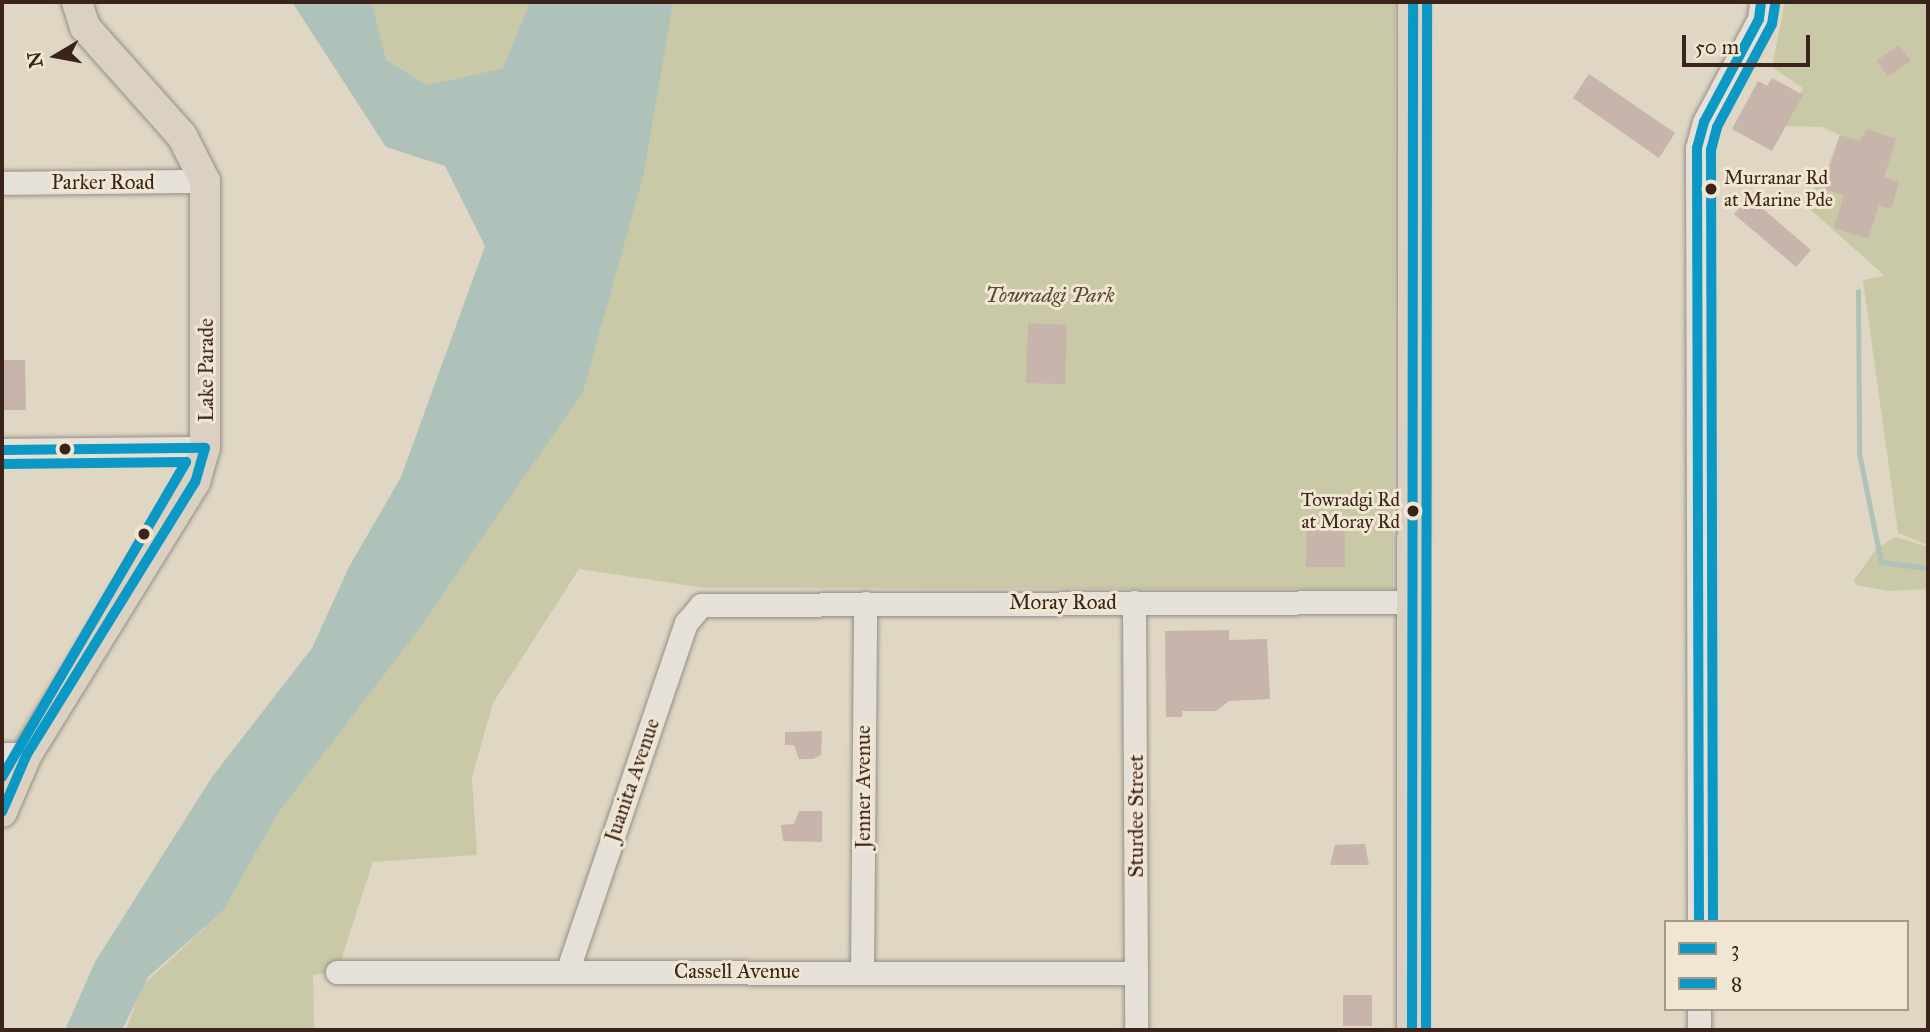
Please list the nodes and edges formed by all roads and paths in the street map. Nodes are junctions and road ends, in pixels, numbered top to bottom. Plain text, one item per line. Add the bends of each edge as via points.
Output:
1 (77, 2) edge
2 (1413, 2) edge
3 (1761, 2) edge
4 (205, 181) junction
5 (2, 183) edge
6 (205, 447) junction
7 (2, 450) edge
8 (713, 602) joint
9 (1134, 602) junction
10 (1413, 602) junction
11 (865, 603) junction
12 (14, 754) edge
13 (2, 812) edge
14 (1699, 920) edge
15 (862, 971) junction
16 (337, 972) dead end
17 (567, 972) junction
18 (1136, 973) junction
19 (1699, 1011) edge
20 (1136, 1030) edge
21 (1412, 1030) edge
22 (1699, 1030) edge

1 - 4 main road, Lake Parade via 85,27 182,136
2 - 10 main road
3 - 14 street via 1759,19 1698,134
4 - 5 street, Parker Road
4 - 6 main road, Lake Parade
6 - 7 street
6 - 12 main road, Lake Parade via 187,497
8 - 11 street, Moray Road
8 - 17 street, Juanita Avenue via 692,612 686,623
9 - 10 street, Moray Road
9 - 11 street, Moray Road
9 - 18 street, Sturdee Street
10 - 21 main road
11 - 15 street, Jenner Avenue
12 - 13 main road, Lake Parade
15 - 17 street, Cassell Avenue
15 - 18 street, Cassell Avenue
16 - 17 street, Cassell Avenue
18 - 20 street, Sturdee Street
19 - 22 street

